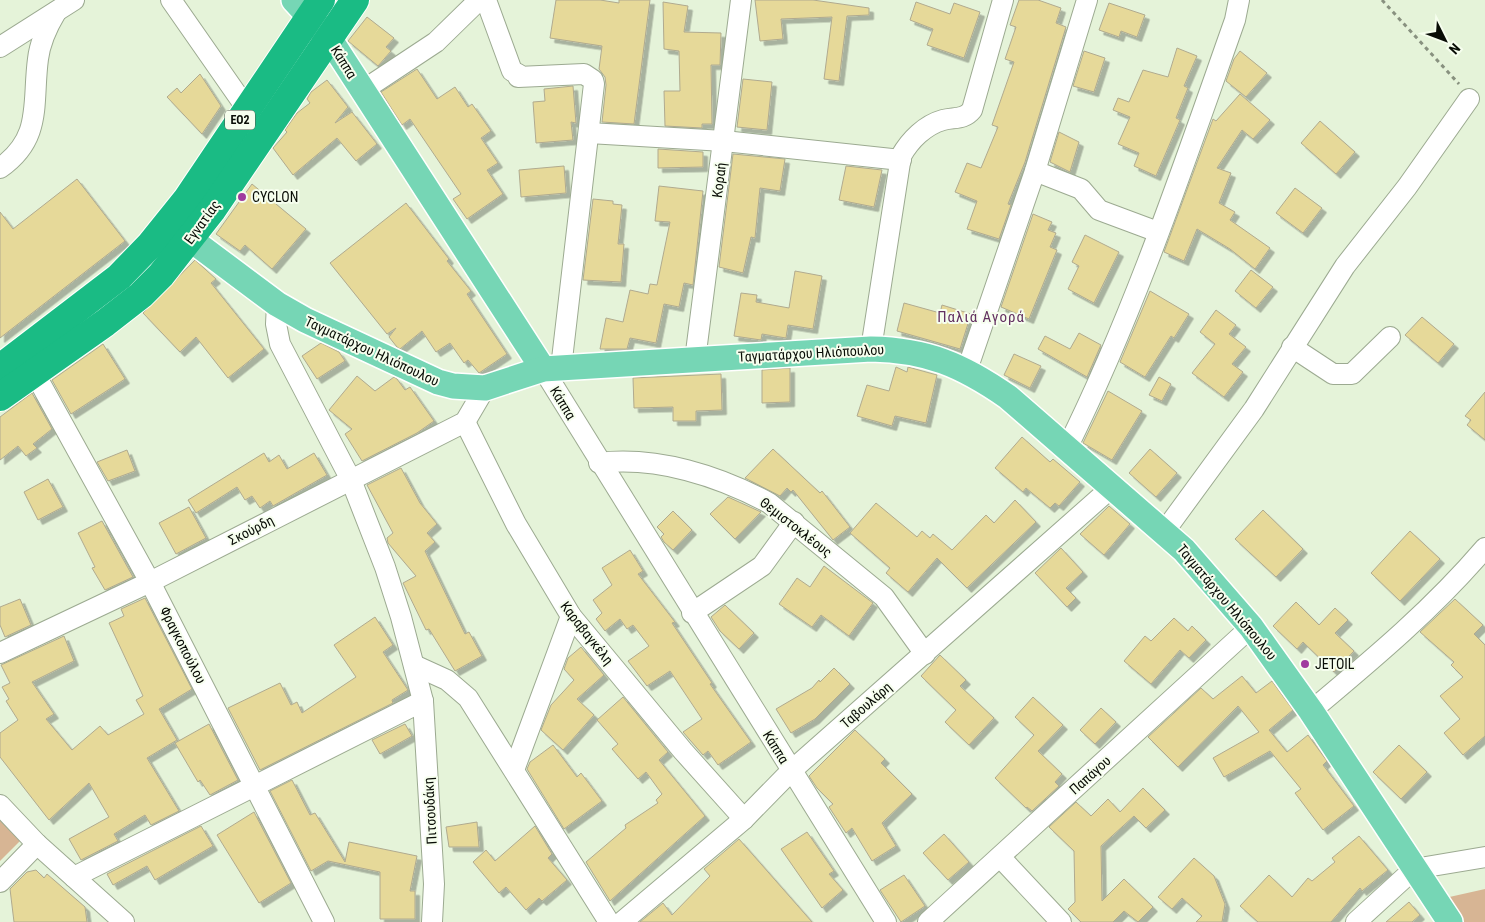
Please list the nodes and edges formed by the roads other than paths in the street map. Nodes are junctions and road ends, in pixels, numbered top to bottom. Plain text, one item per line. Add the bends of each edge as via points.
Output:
1 (74, 0) edge
2 (171, 0) edge
3 (355, 0) edge
4 (479, 0) edge
5 (486, 0) edge
6 (741, 0) edge
7 (1003, 0) edge
8 (1087, 0) edge
9 (1239, 0) edge
10 (308, 5) edge
11 (56, 12) junction
12 (329, 38) junction
13 (0, 47) edge
14 (362, 91) junction
15 (1469, 99) road end
16 (247, 109) junction
17 (589, 133) junction
18 (724, 141) junction
19 (901, 160) junction
20 (3, 166) edge
21 (1034, 171) junction
22 (169, 224) junction
23 (1158, 232) junction
24 (191, 239) junction
25 (278, 304) junction
26 (1390, 337) dead end
27 (1292, 348) junction
28 (871, 349) junction
29 (695, 360) junction
30 (0, 368) edge
31 (552, 369) junction
32 (967, 370) junction
33 (34, 372) junction
34 (486, 388) junction
35 (0, 397) edge
36 (465, 422) junction
37 (1067, 448) junction
38 (599, 463) junction
39 (351, 480) junction
40 (1111, 488) junction
41 (794, 522) junction
42 (1164, 532) junction
43 (1485, 548) edge
44 (150, 582) junction
45 (692, 612) junction
46 (571, 616) junction
47 (1251, 627) junction
48 (0, 653) edge
49 (925, 654) junction
50 (414, 665) junction
51 (424, 701) junction
52 (1311, 711) junction
53 (514, 770) junction
54 (791, 771) junction
55 (255, 784) junction
56 (0, 805) edge
57 (744, 819) junction
58 (37, 844) junction
59 (1000, 857) junction
60 (1485, 857) edge
61 (1414, 869) junction
62 (74, 878) junction
63 (0, 882) edge
64 (124, 922) edge
65 (324, 922) edge
66 (432, 922) edge
67 (609, 922) edge
68 (622, 922) edge
69 (886, 922) edge
70 (928, 922) edge
71 (1061, 922) edge
72 (1356, 922) edge
73 (1450, 922) edge

1 - 11 street
2 - 16 street
3 - 12 highway, Εγνατίας / ΕΟ2
4 - 14 street via 436,42
5 - 17 street via 512,71 518,77 584,74 593,80
6 - 18 street, Κοραή
7 - 19 street via 972,110 965,117 943,120 930,126 907,145
8 - 21 street
9 - 23 street
10 - 12 main road, Κάππα
10 - 16 highway, Εγνατίας / ΕΟ2
11 - 13 street
11 - 20 street via 40,47 30,133 19,151
12 - 14 main road, Κάππα
12 - 24 highway, Εγνατίας / ΕΟ2
14 - 31 main road, Κάππα
15 - 27 street via 1407,187 1345,266
16 - 22 highway, Εγνατίας / ΕΟ2
17 - 18 street
17 - 31 street
18 - 19 street
18 - 29 street, Κοραή
19 - 28 street
21 - 23 street via 1080,189 1099,210
21 - 32 street
22 - 24 main road, Ταγματάρχου Ηλιόπουλου
22 - 30 highway, Εγνατίας / ΕΟ2 via 119,277
23 - 37 street via 1100,380
24 - 25 main road, Ταγματάρχου Ηλιόπουλου
24 - 33 highway, Εγνατίας / ΕΟ2 via 141,295
25 - 34 main road, Ταγματάρχου Ηλιόπουλου via 305,320 438,382
25 - 39 street, Πιτσουδάκη via 276,324 280,344
26 - 27 street via 1352,374 1333,374
27 - 42 street via 1254,408
28 - 29 main road, Ταγματάρχου Ηλιόπουλου
28 - 32 main road, Ταγματάρχου Ηλιόπουλου via 900,349
29 - 31 main road, Ταγματάρχου Ηλιόπουλου
31 - 34 main road, Ταγματάρχου Ηλιόπουλου
31 - 38 street, Κάππα
32 - 37 main road, Ταγματάρχου Ηλιόπουλου via 1008,397
33 - 35 highway, Εγνατίας / ΕΟ2
33 - 44 street, Φραγκοπούλου
34 - 36 street
36 - 39 street, Σκούρδη
36 - 46 street, Καραβαγκέλη via 516,524
37 - 40 main road, Ταγματάρχου Ηλιόπουλου
38 - 41 street, Θεμιστοκλέους via 632,461 697,474 749,492
38 - 45 street, Κάππα
39 - 44 street, Σκούρδη
39 - 50 street, Πιτσουδάκη via 385,567
40 - 42 main road, Ταγματάρχου Ηλιόπουλου
40 - 49 street, Ταβουλάρη
41 - 45 street via 762,566
41 - 49 street, Θεμιστοκλέους via 884,597
42 - 47 main road, Ταγματάρχου Ηλιόπουλου via 1190,556
43 - 52 street via 1398,638
44 - 48 street, Σκούρδη
44 - 55 street, Φραγκοπούλου
45 - 54 street, Κάππα
46 - 53 street
46 - 57 street, Καραβαγκέλη
47 - 52 main road, Ταγματάρχου Ηλιόπουλου
47 - 59 street, Παπάγου
49 - 54 street, Ταβουλάρη
50 - 51 street, Πιτσουδάκη
50 - 53 street via 447,680 468,698
51 - 55 street
51 - 66 street, Πιτσουδάκη via 434,884
52 - 61 main road, Ταγματάρχου Ηλιόπουλου
53 - 67 street
54 - 57 street, Ταβουλάρη
54 - 69 street, Κάππα
55 - 62 street
55 - 65 street, Φραγκοπούλου
56 - 58 street
57 - 68 street, Ταβουλάρη
58 - 62 street
58 - 63 street
59 - 70 street, Παπάγου
59 - 71 street
60 - 61 street
61 - 72 street
61 - 73 main road, Ταγματάρχου Ηλιόπουλου
62 - 64 street

